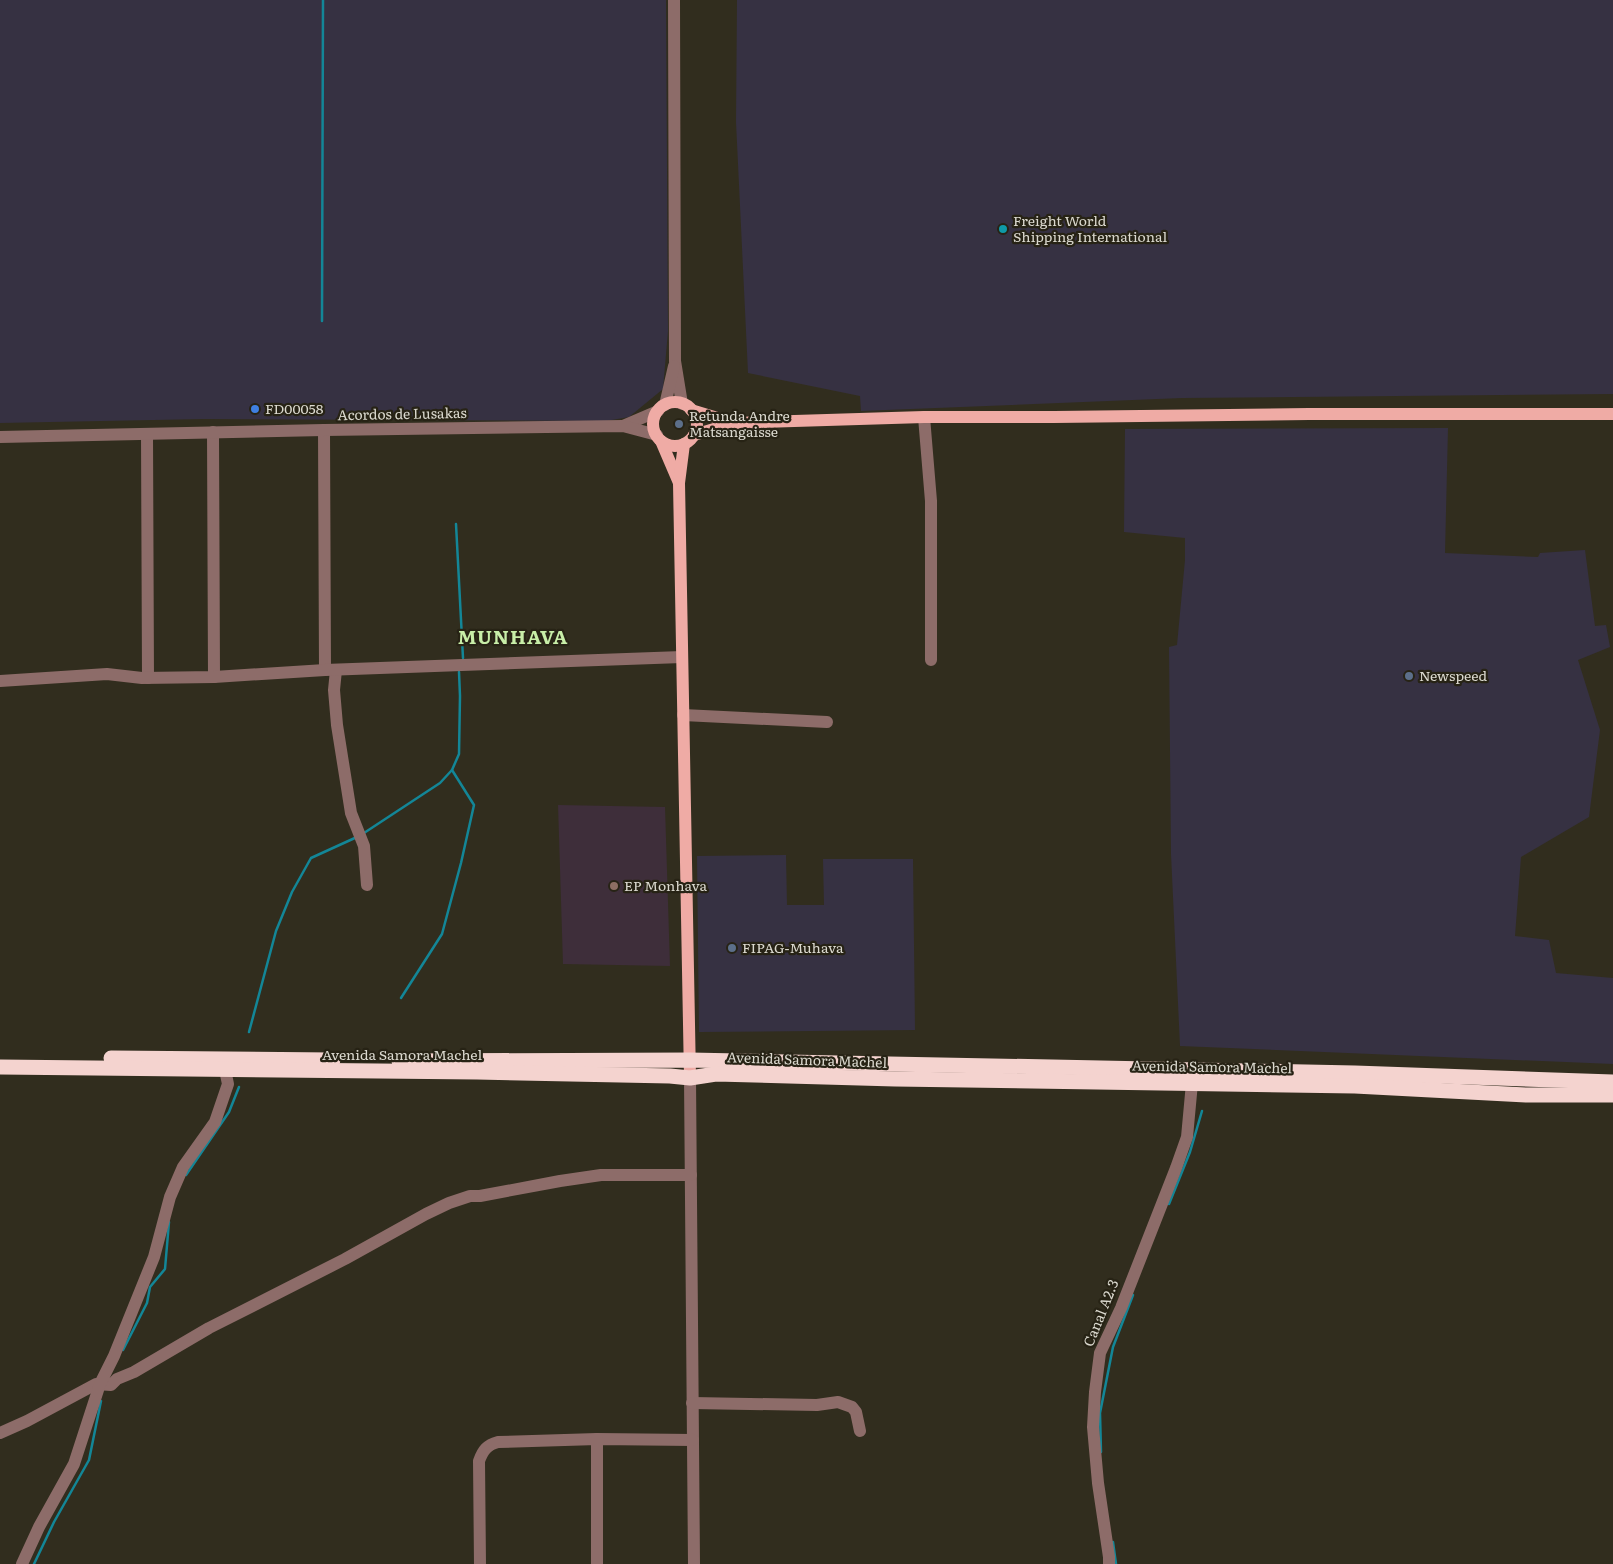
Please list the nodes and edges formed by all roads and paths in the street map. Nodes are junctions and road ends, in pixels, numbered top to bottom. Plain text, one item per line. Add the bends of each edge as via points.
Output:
1 (674, 0) edge
2 (675, 361) junction
3 (687, 407) junction
4 (661, 408) junction
5 (1613, 414) edge
6 (924, 417) junction
7 (734, 423) junction
8 (624, 426) junction
9 (324, 430) junction
10 (212, 432) junction
11 (147, 434) junction
12 (694, 435) junction
13 (0, 437) edge
14 (659, 438) junction
15 (684, 444) junction
16 (679, 483) junction
17 (682, 657) junction
18 (931, 660) dead end
19 (331, 670) junction
20 (214, 677) junction
21 (148, 678) junction
22 (0, 681) edge
23 (683, 715) junction
24 (827, 722) dead end
25 (367, 885) dead end
26 (0, 1057) edge
27 (690, 1060) junction
28 (0, 1067) edge
29 (225, 1070) junction
30 (690, 1078) junction
31 (1613, 1082) edge
32 (1192, 1083) junction
33 (1613, 1095) edge
34 (691, 1175) junction
35 (104, 1384) junction
36 (692, 1403) junction
37 (860, 1431) dead end
38 (0, 1433) edge
39 (597, 1439) junction
40 (693, 1440) junction
41 (22, 1564) edge
42 (480, 1564) edge
43 (596, 1564) edge
44 (694, 1564) edge
45 (1109, 1564) edge

1 - 2 street
2 - 3 street
2 - 4 street
3 - 4 main road via 673,402
3 - 7 main road
3 - 12 main road via 696,422
4 - 8 street
4 - 14 main road via 653,423
5 - 6 main road
6 - 7 main road
6 - 18 street via 931,501
7 - 12 main road
8 - 9 street, Acordos de Lusakas
8 - 14 street
9 - 10 street, Acordos de Lusakas
9 - 19 street
10 - 11 street, Acordos de Lusakas
10 - 20 street
11 - 13 street, Acordos de Lusakas
11 - 21 street
12 - 15 main road
14 - 15 main road via 674,446
14 - 16 main road
15 - 16 main road
16 - 17 main road
17 - 19 street
17 - 23 main road
19 - 20 street
19 - 25 street via 351,813 365,851
20 - 21 street
21 - 22 street via 107,674
23 - 24 street
23 - 27 main road
26 - 27 highway, Avenida Samora Machel
27 - 30 main road
27 - 31 highway, Avenida Samora Machel via 1355,1073
28 - 29 highway, Avenida Samora Machel
29 - 30 highway, Avenida Samora Machel via 564,1073
29 - 35 street via 228,1084 215,1122 183,1167 170,1197 154,1256
30 - 32 highway, Avenida Samora Machel via 716,1074
30 - 34 street
32 - 33 highway, Avenida Samora Machel
32 - 45 street, Canal A2.3 via 1187,1136 1121,1308 1100,1353 1093,1427
34 - 35 street via 601,1175 470,1196 449,1203
34 - 36 street
35 - 38 street via 96,1384
35 - 41 street via 74,1464 38,1526
36 - 37 street via 817,1405 838,1402 856,1412
36 - 40 street
39 - 40 street
39 - 42 street via 489,1444 479,1461
39 - 43 street
40 - 44 street

